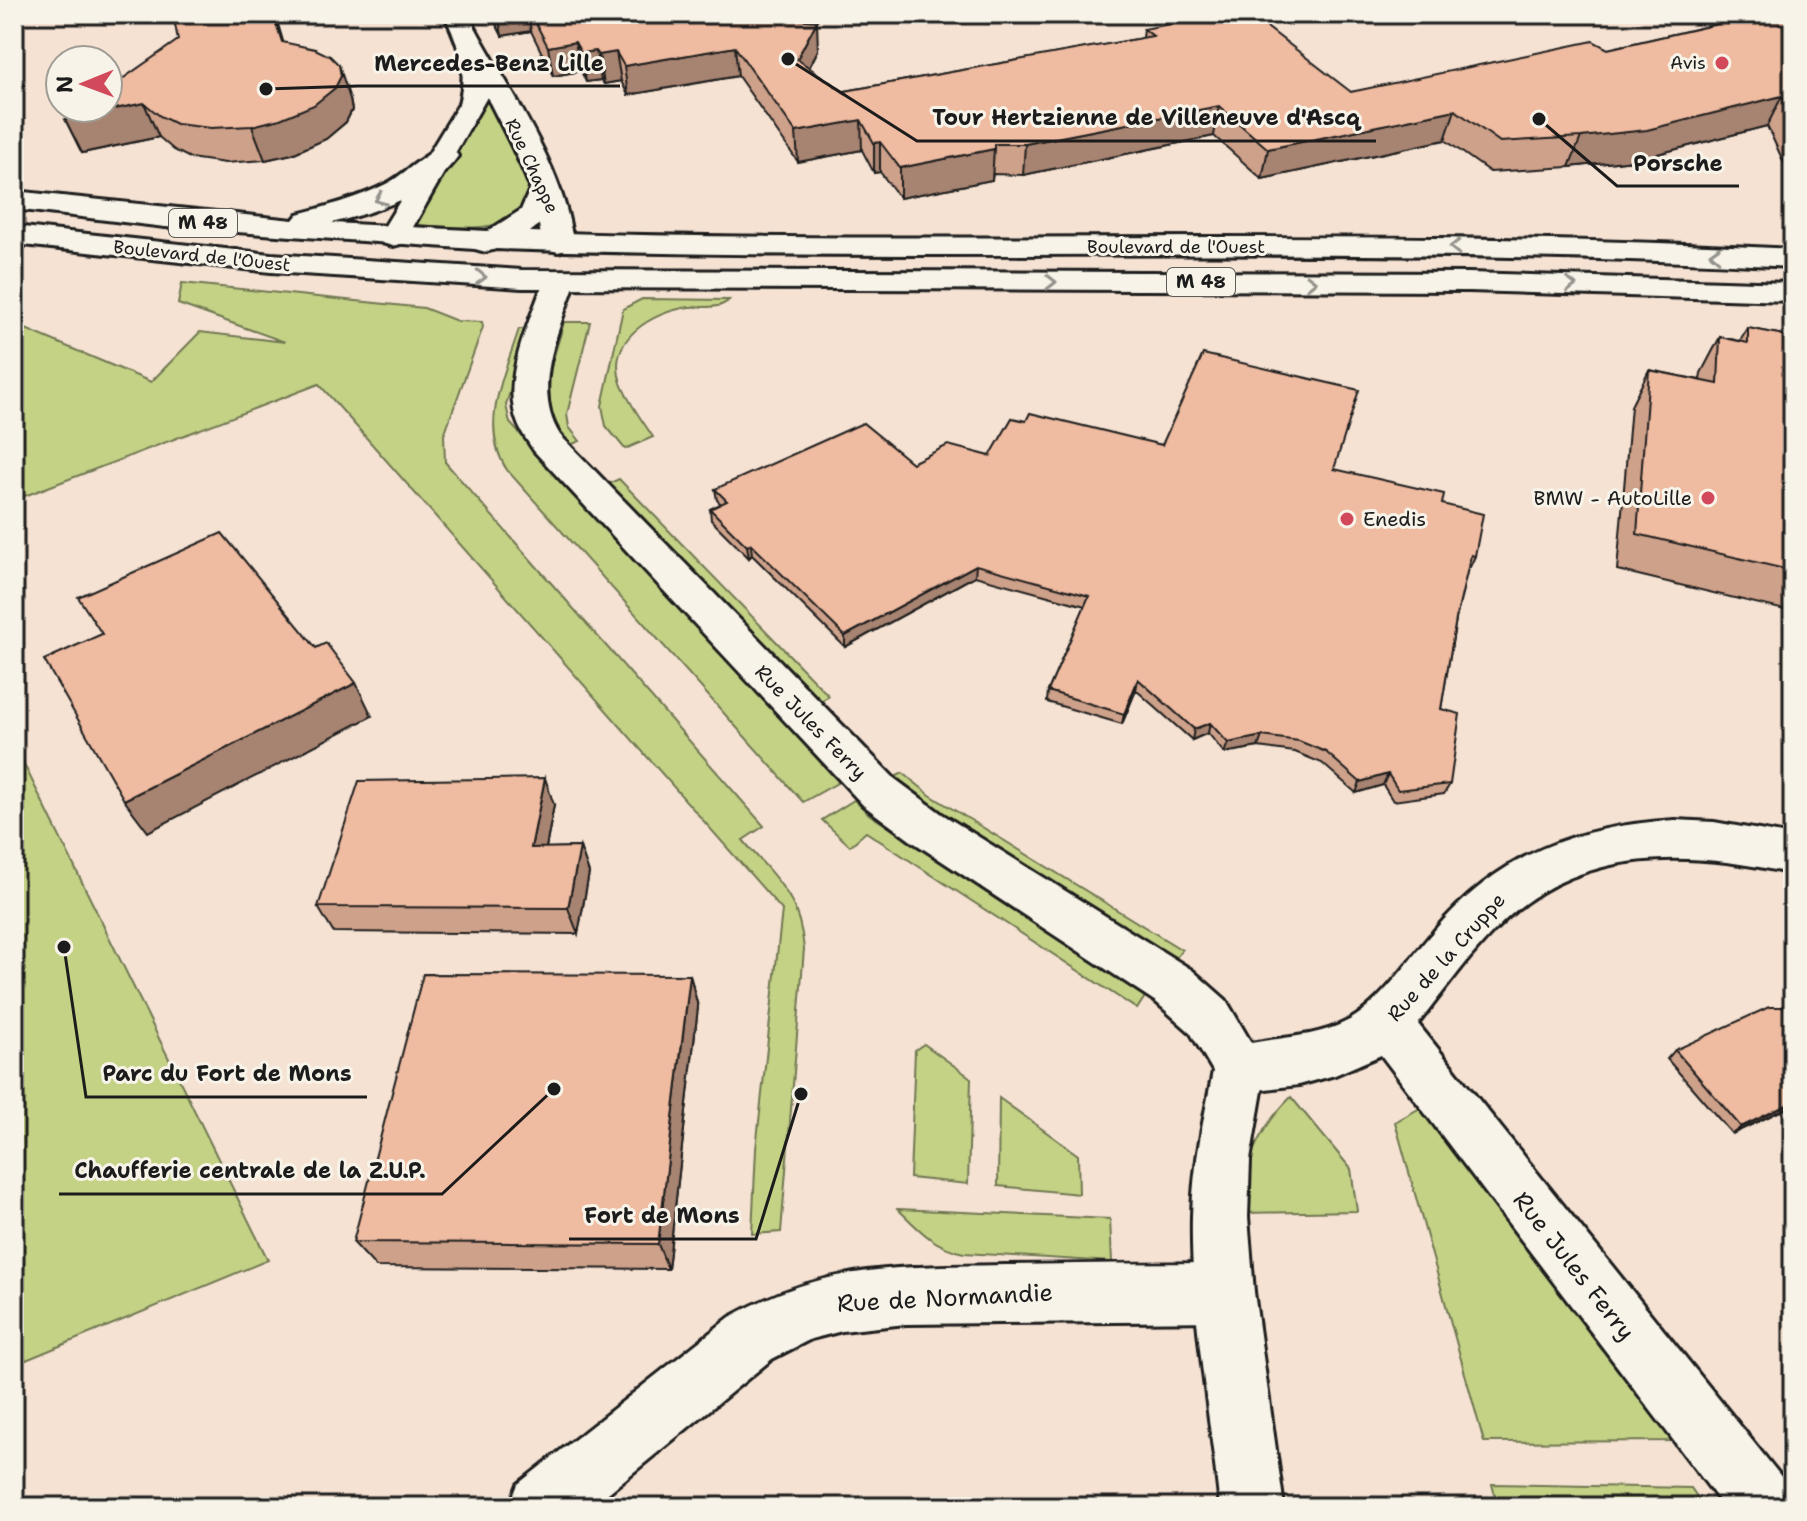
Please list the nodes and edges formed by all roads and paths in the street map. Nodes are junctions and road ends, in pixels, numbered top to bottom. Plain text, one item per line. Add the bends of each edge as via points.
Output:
1 (456, 14) edge
2 (472, 48) junction
3 (444, 156) junction
4 (543, 188) junction
5 (14, 200) edge
6 (14, 222) edge
7 (252, 227) junction
8 (14, 235) edge
9 (492, 241) junction
10 (390, 254) junction
11 (1793, 258) edge
12 (560, 263) junction
13 (1793, 292) edge
14 (1793, 855) edge
15 (1387, 1023) junction
16 (1240, 1068) junction
17 (1225, 1292) junction
18 (541, 1507) edge
19 (1252, 1507) edge
20 (1764, 1507) edge

1 - 2 main road, Rue Chappe
2 - 3 main road, Rue Chappe via 476,91
2 - 4 main road, Rue Chappe
3 -> 7 main road via 406,187 360,207
3 - 10 main road, Rue Chappe
4 - 9 main road via 533,215
4 - 12 main road, Rue Chappe via 558,223
5 - 7 main road, Boulevard de l'Ouest / M 48
6 - 10 main road
7 - 10 main road, Boulevard de l'Ouest / M 48
8 - 10 main road, Boulevard de l'Ouest / M 48 via 213,258
9 - 10 main road via 446,254
9 - 12 main road, Boulevard de l'Ouest / M 48
10 -> 12 main road, Boulevard de l'Ouest / M 48
11 -> 12 main road, Boulevard de l'Ouest via 1543,248 1263,247 980,262
12 -> 13 main road, Boulevard de l'Ouest / M 48
12 - 16 main road, Rue Jules Ferry via 528,395 530,416 540,435 879,792 1174,986 1208,1016
14 - 15 main road, Rue de la Cruppe via 1724,840 1675,837 1619,842 1556,863 1488,905
15 - 16 main road, Rue de la Cruppe via 1367,1039 1333,1053
15 - 20 main road, Rue Jules Ferry
16 - 17 main road via 1221,1180
17 - 18 main road, Rue de Normandie via 898,1295 824,1304 751,1338
17 - 19 main road

